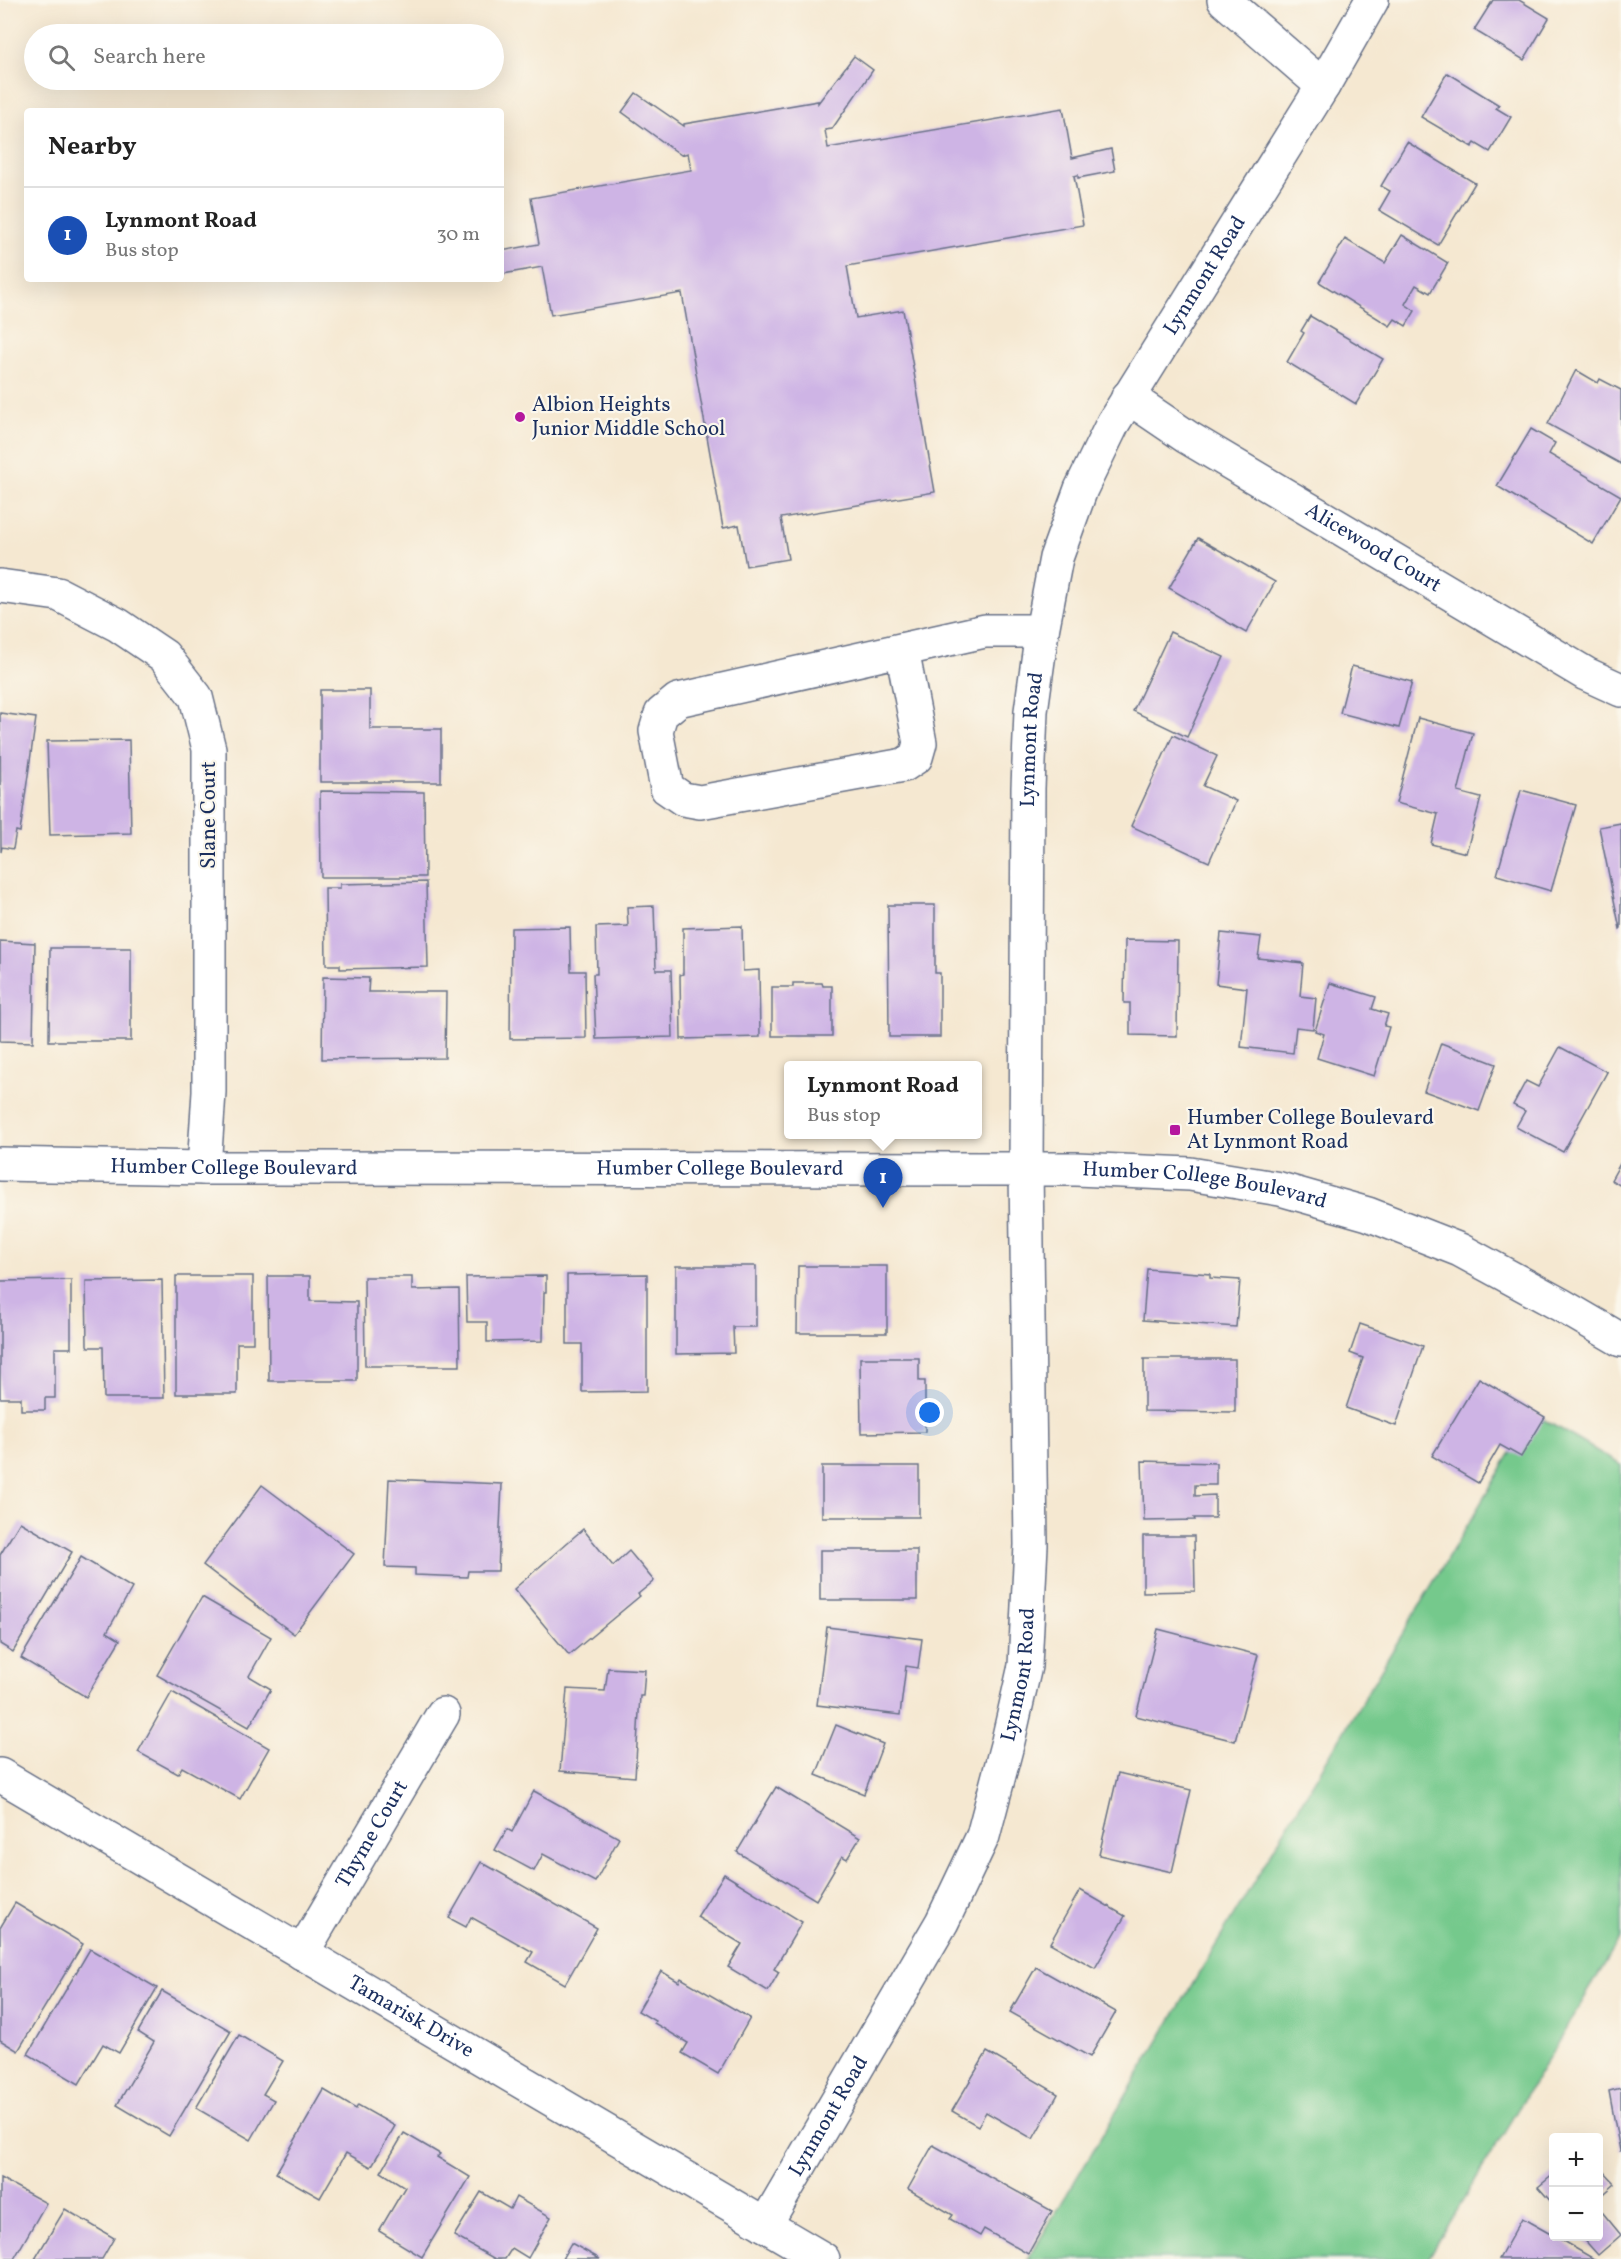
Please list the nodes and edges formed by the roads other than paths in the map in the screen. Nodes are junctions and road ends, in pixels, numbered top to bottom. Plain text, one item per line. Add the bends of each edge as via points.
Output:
1 (1224, 0) edge
2 (1372, 0) edge
3 (1323, 86) junction
4 (1128, 397) junction
5 (0, 585) edge
6 (1042, 632) junction
7 (902, 650) junction
8 (1621, 690) edge
9 (0, 1164) edge
10 (204, 1168) junction
11 (1026, 1169) junction
12 (1621, 1340) edge
13 (443, 1714) dead end
14 (0, 1775) edge
15 (302, 1953) junction
16 (765, 2225) junction
17 (823, 2259) edge

1 - 3 street
2 - 3 street, Lynmont Road
3 - 4 street, Lynmont Road
4 - 6 street, Lynmont Road via 1081,489 1056,558
4 - 8 street, Alicewood Court via 1187,437 1575,668
5 - 10 street, Slane Court via 58,594 118,625 164,656 196,697 209,749 209,1092
6 - 7 street via 985,631
6 - 11 street, Lynmont Road via 1031,711 1028,788
7 - 7 street via 678,700 661,714 656,731 668,788 683,799 700,802 904,765 916,758 920,743
9 - 10 street, Humber College Boulevard
10 - 11 street, Humber College Boulevard
11 - 12 street, Humber College Boulevard via 1190,1174 1280,1189 1368,1214 1460,1250
11 - 16 street, Lynmont Road via 1031,1545 1025,1666 1008,1741 982,1836 942,1922
13 - 15 street, Thyme Court
14 - 15 street, Tamarisk Drive
15 - 16 street, Tamarisk Drive
16 - 17 street, Tamarisk Drive

